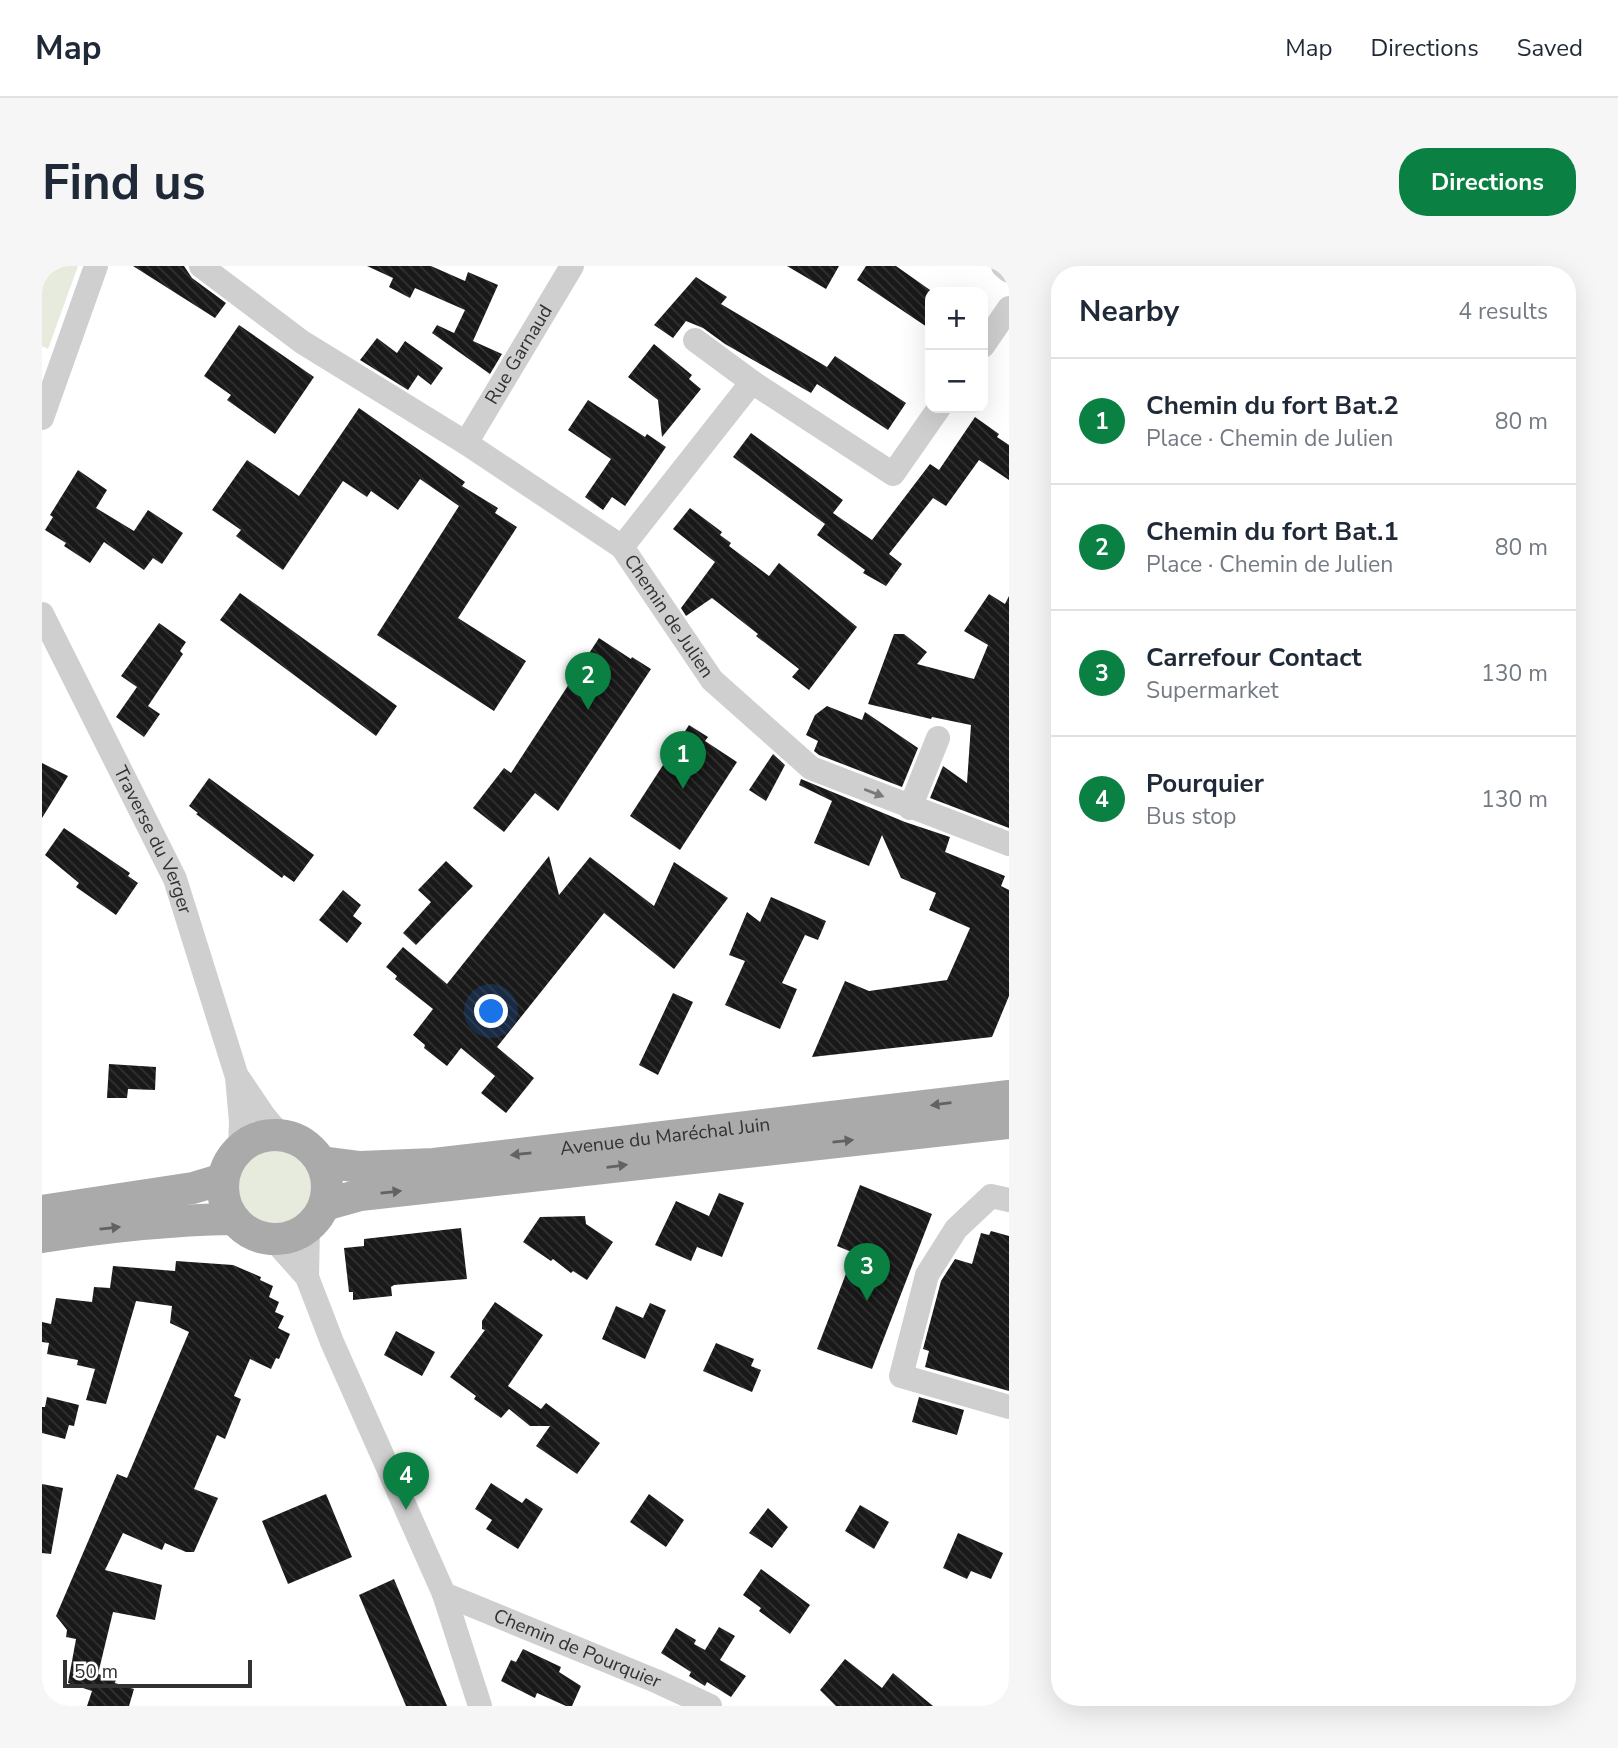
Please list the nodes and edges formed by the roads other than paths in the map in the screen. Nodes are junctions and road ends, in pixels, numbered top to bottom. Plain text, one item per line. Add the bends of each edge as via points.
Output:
1 (96, 266) edge
2 (201, 266) edge
3 (572, 266) edge
4 (1003, 266) edge
5 (1009, 271) edge
6 (1009, 308) edge
7 (988, 339) edge
8 (695, 340) dead end
9 (49, 377) edge
10 (752, 382) junction
11 (936, 413) edge
12 (42, 418) edge
13 (466, 443) junction
14 (622, 547) junction
15 (42, 614) edge
16 (938, 738) dead end
17 (910, 808) junction
18 (1009, 844) edge
19 (237, 1077) junction
20 (1009, 1096) edge
21 (1009, 1123) edge
22 (280, 1135) junction
23 (240, 1147) junction
24 (321, 1162) junction
25 (223, 1179) junction
26 (1009, 1200) edge
27 (42, 1211) edge
28 (316, 1217) junction
29 (233, 1219) junction
30 (42, 1237) edge
31 (274, 1240) junction
32 (307, 1277) junction
33 (1009, 1407) edge
34 (444, 1594) junction
35 (480, 1706) edge
36 (709, 1706) edge

1 - 9 street
2 - 13 street, Chemin de Julien via 302,342
3 - 13 street, Rue Garnaud
4 - 5 street
6 - 7 street
8 - 10 street
9 - 12 street
10 - 11 street via 893,474
10 - 14 street
13 - 14 street, Chemin de Julien
14 -> 17 street, Chemin de Julien via 712,680 810,768
15 - 19 street, Traverse du Verger via 175,879
16 - 17 street
17 - 18 street, Chemin de Julien
19 - 22 street, Traverse du Verger
19 - 23 street, Traverse du Verger
20 -> 24 main road, Avenue du Maréchal Juin via 434,1164 360,1167
28 -> 21 main road, Avenue du Maréchal Juin via 360,1195
22 - 23 main road via 259,1137
22 - 24 main road via 310,1148
23 - 25 main road
24 - 28 main road via 327,1190
25 - 27 main road via 193,1188
25 - 29 main road via 226,1207
26 - 33 street via 991,1196 956,1229 927,1275 901,1376
28 - 31 main road via 286,1239
28 - 32 street
30 -> 29 main road
29 - 31 main road via 244,1230
31 - 32 street
32 - 34 street
34 - 35 street
34 - 36 street, Chemin de Pourquier

